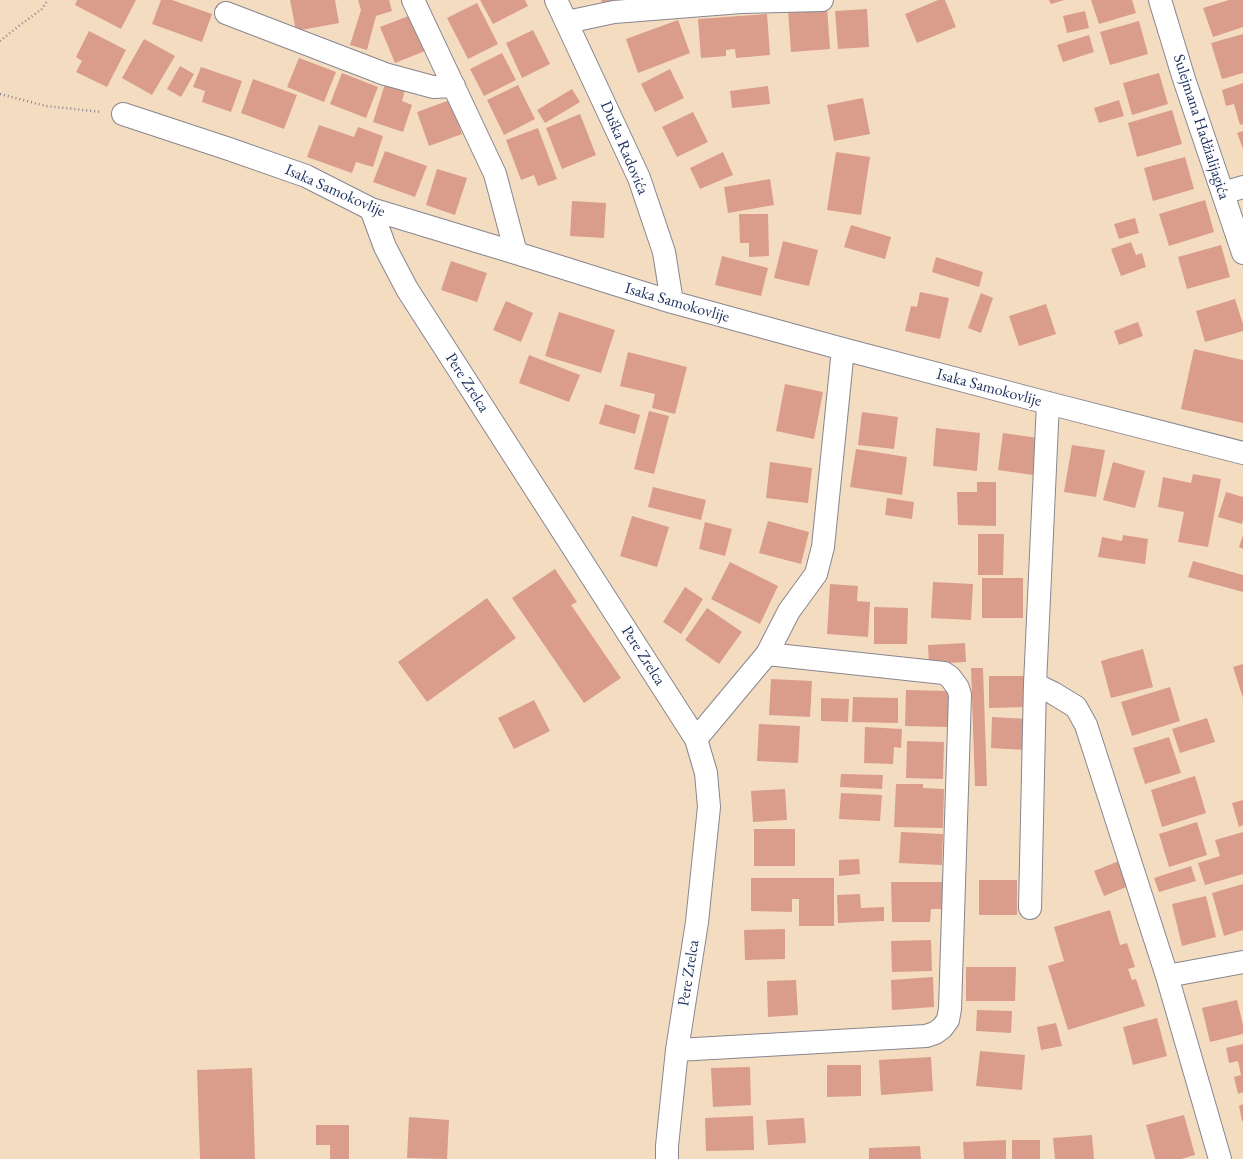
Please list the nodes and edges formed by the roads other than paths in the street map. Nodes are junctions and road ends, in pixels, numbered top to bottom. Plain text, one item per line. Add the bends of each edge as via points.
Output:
1 (413, 0) edge
2 (556, 0) edge
3 (822, 0) edge
4 (1160, 0) edge
5 (226, 13) dead end
6 (567, 22) junction
7 (454, 86) junction
8 (123, 114) road end
9 (1233, 190) edge
10 (371, 209) junction
11 (516, 253) junction
12 (1243, 253) edge
13 (672, 302) junction
14 (843, 349) junction
15 (1048, 404) junction
16 (1243, 453) edge
17 (767, 654) junction
18 (1035, 684) junction
19 (696, 739) junction
20 (1030, 908) dead end
21 (1243, 962) edge
22 (1167, 976) junction
23 (677, 1050) junction
24 (667, 1159) edge
25 (1220, 1159) edge

1 - 7 street
2 - 6 street, Duška Radovića
3 - 6 street via 741,2 614,12
4 - 9 street, Sulejmana Hadžialijagića via 1184,79
5 - 7 street via 386,74 433,87
6 - 13 street, Duška Radovića via 640,178 664,252
7 - 11 street via 495,174
8 - 10 street, Isaka Samokovlije via 306,176
9 - 12 street, Sulejmana Hadžialijagića
10 - 11 street, Isaka Samokovlije
10 - 19 street, Pere Zrelca via 385,247 407,289
11 - 13 street, Isaka Samokovlije
13 - 14 street, Isaka Samokovlije
14 - 15 street, Isaka Samokovlije
14 - 17 street via 823,547 816,574 789,611
15 - 16 street, Isaka Samokovlije
15 - 18 street
17 - 19 street
17 - 23 street via 944,673 958,688 960,695 948,1020 936,1033 926,1036
18 - 20 street
18 - 22 street via 1076,707 1086,726
19 - 23 street, Pere Zrelca via 706,772 709,807 697,922
21 - 22 street
22 - 25 street
23 - 24 street, Pere Zrelca

